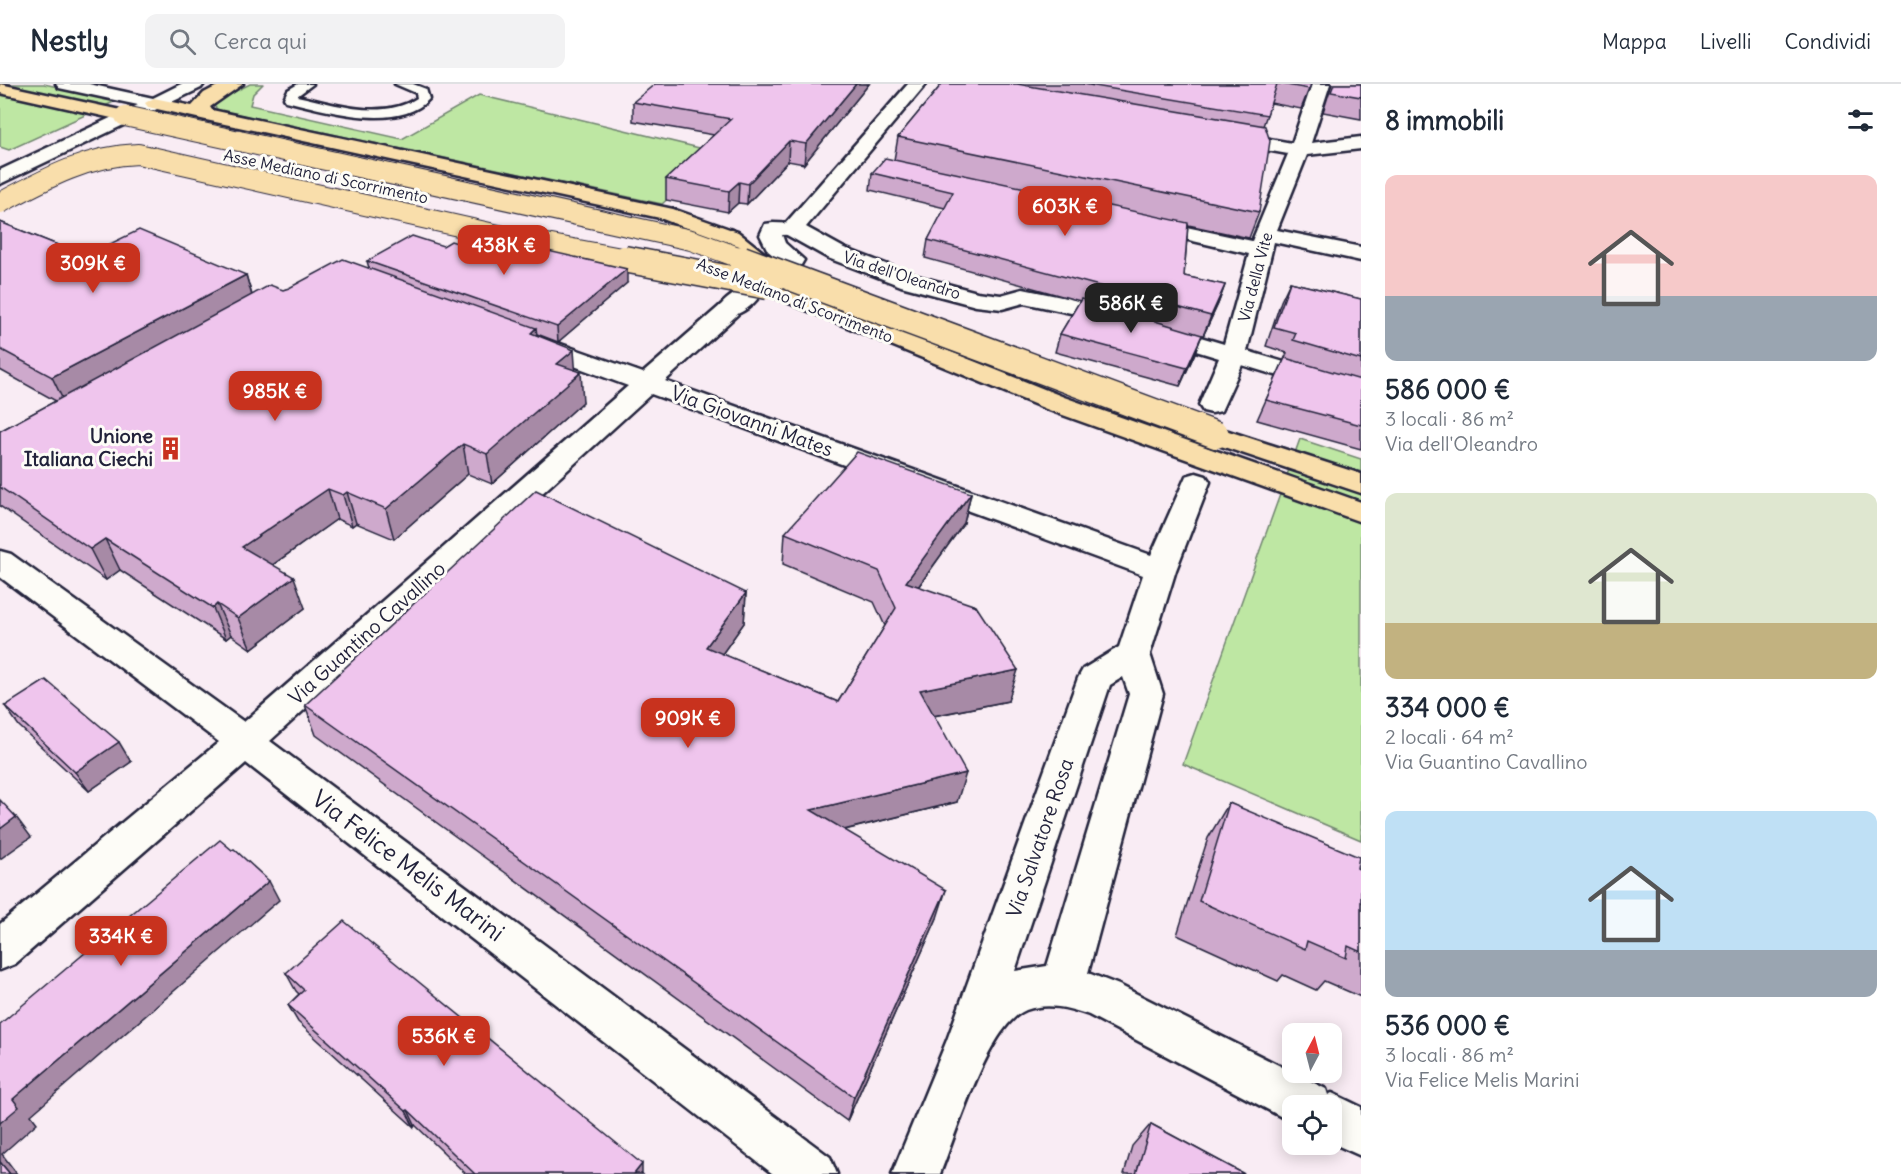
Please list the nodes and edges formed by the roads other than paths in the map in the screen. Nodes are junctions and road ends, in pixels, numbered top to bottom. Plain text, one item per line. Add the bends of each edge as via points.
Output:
1 (66, 84) edge
2 (195, 84) edge
3 (234, 84) edge
4 (307, 84) edge
5 (401, 84) edge
6 (1321, 84) edge
7 (924, 85) edge
8 (0, 88) edge
9 (154, 103) junction
10 (0, 104) edge
11 (206, 115) junction
12 (1331, 124) dead end
13 (1358, 132) edge
14 (1203, 133) edge
15 (1304, 135) junction
16 (850, 160) junction
17 (873, 165) dead end
18 (0, 178) edge
19 (0, 203) edge
20 (1125, 220) edge
21 (793, 229) junction
22 (1263, 242) junction
23 (1361, 254) edge
24 (770, 277) junction
25 (507, 333) edge
26 (1234, 353) junction
27 (645, 382) junction
28 (1361, 393) edge
29 (1212, 405) dead end
30 (1196, 482) dead end
31 (1361, 484) edge
32 (1361, 512) edge
33 (0, 561) edge
34 (1160, 570) junction
35 (1133, 654) junction
36 (245, 742) junction
37 (0, 950) edge
38 (1064, 985) junction
39 (970, 1040) junction
40 (1288, 1095) edge
41 (1342, 1122) edge
42 (1361, 1132) edge
43 (813, 1174) edge
44 (915, 1174) edge

1 - 9 street
2 - 9 street
3 - 11 highway via 201,106
4 - 5 lane via 292,92 290,98 382,114 399,112 423,99 422,91
6 - 15 street, Via della Vite
7 - 16 street
8 - 24 highway, Asse Mediano di Scorrimento, bridge via 691,240
9 - 11 highway
9 - 18 street
10 - 24 highway, Asse Mediano di Scorrimento, bridge
11 - 24 highway via 666,213 730,237
12 - 15 street
13 - 15 street
14 - 15 street
15 - 22 street, Via della Vite
16 - 17 street
16 - 21 street
19 - 24 highway, bridge via 91,159 138,154 503,236
20 - 22 street
21 - 24 street via 773,229 771,235 776,246
21 - 26 street, Via dell'Oleandro via 836,253 909,281 976,299 1002,302 1023,296 1076,307
22 - 23 street
22 - 26 street, Via della Vite
24 - 27 street, Via Guantino Cavallino
24 - 31 highway, Asse Mediano di Scorrimento, bridge
24 - 32 highway, Asse Mediano di Scorrimento via 1055,403
25 - 27 street, Via Giovanni Mates
26 - 28 street, Via dell'Oleandro
26 - 29 street, Via della Vite
27 - 34 street, Via Giovanni Mates
27 - 36 street, Via Guantino Cavallino
30 - 34 street
33 - 36 street, Via Felice Melis Marini
34 - 35 street
35 - 38 street via 1146,694
35 - 39 street, Via Salvatore Rosa via 1095,678
36 - 37 street, Via Guantino Cavallino
36 - 43 street, Via Felice Melis Marini
38 - 39 street, Via Salvatore Rosa via 1020,990 998,1003
38 - 40 street, Via Salvatore Rosa via 1103,1000
39 - 44 street, Via Salvatore Rosa
41 - 42 street

